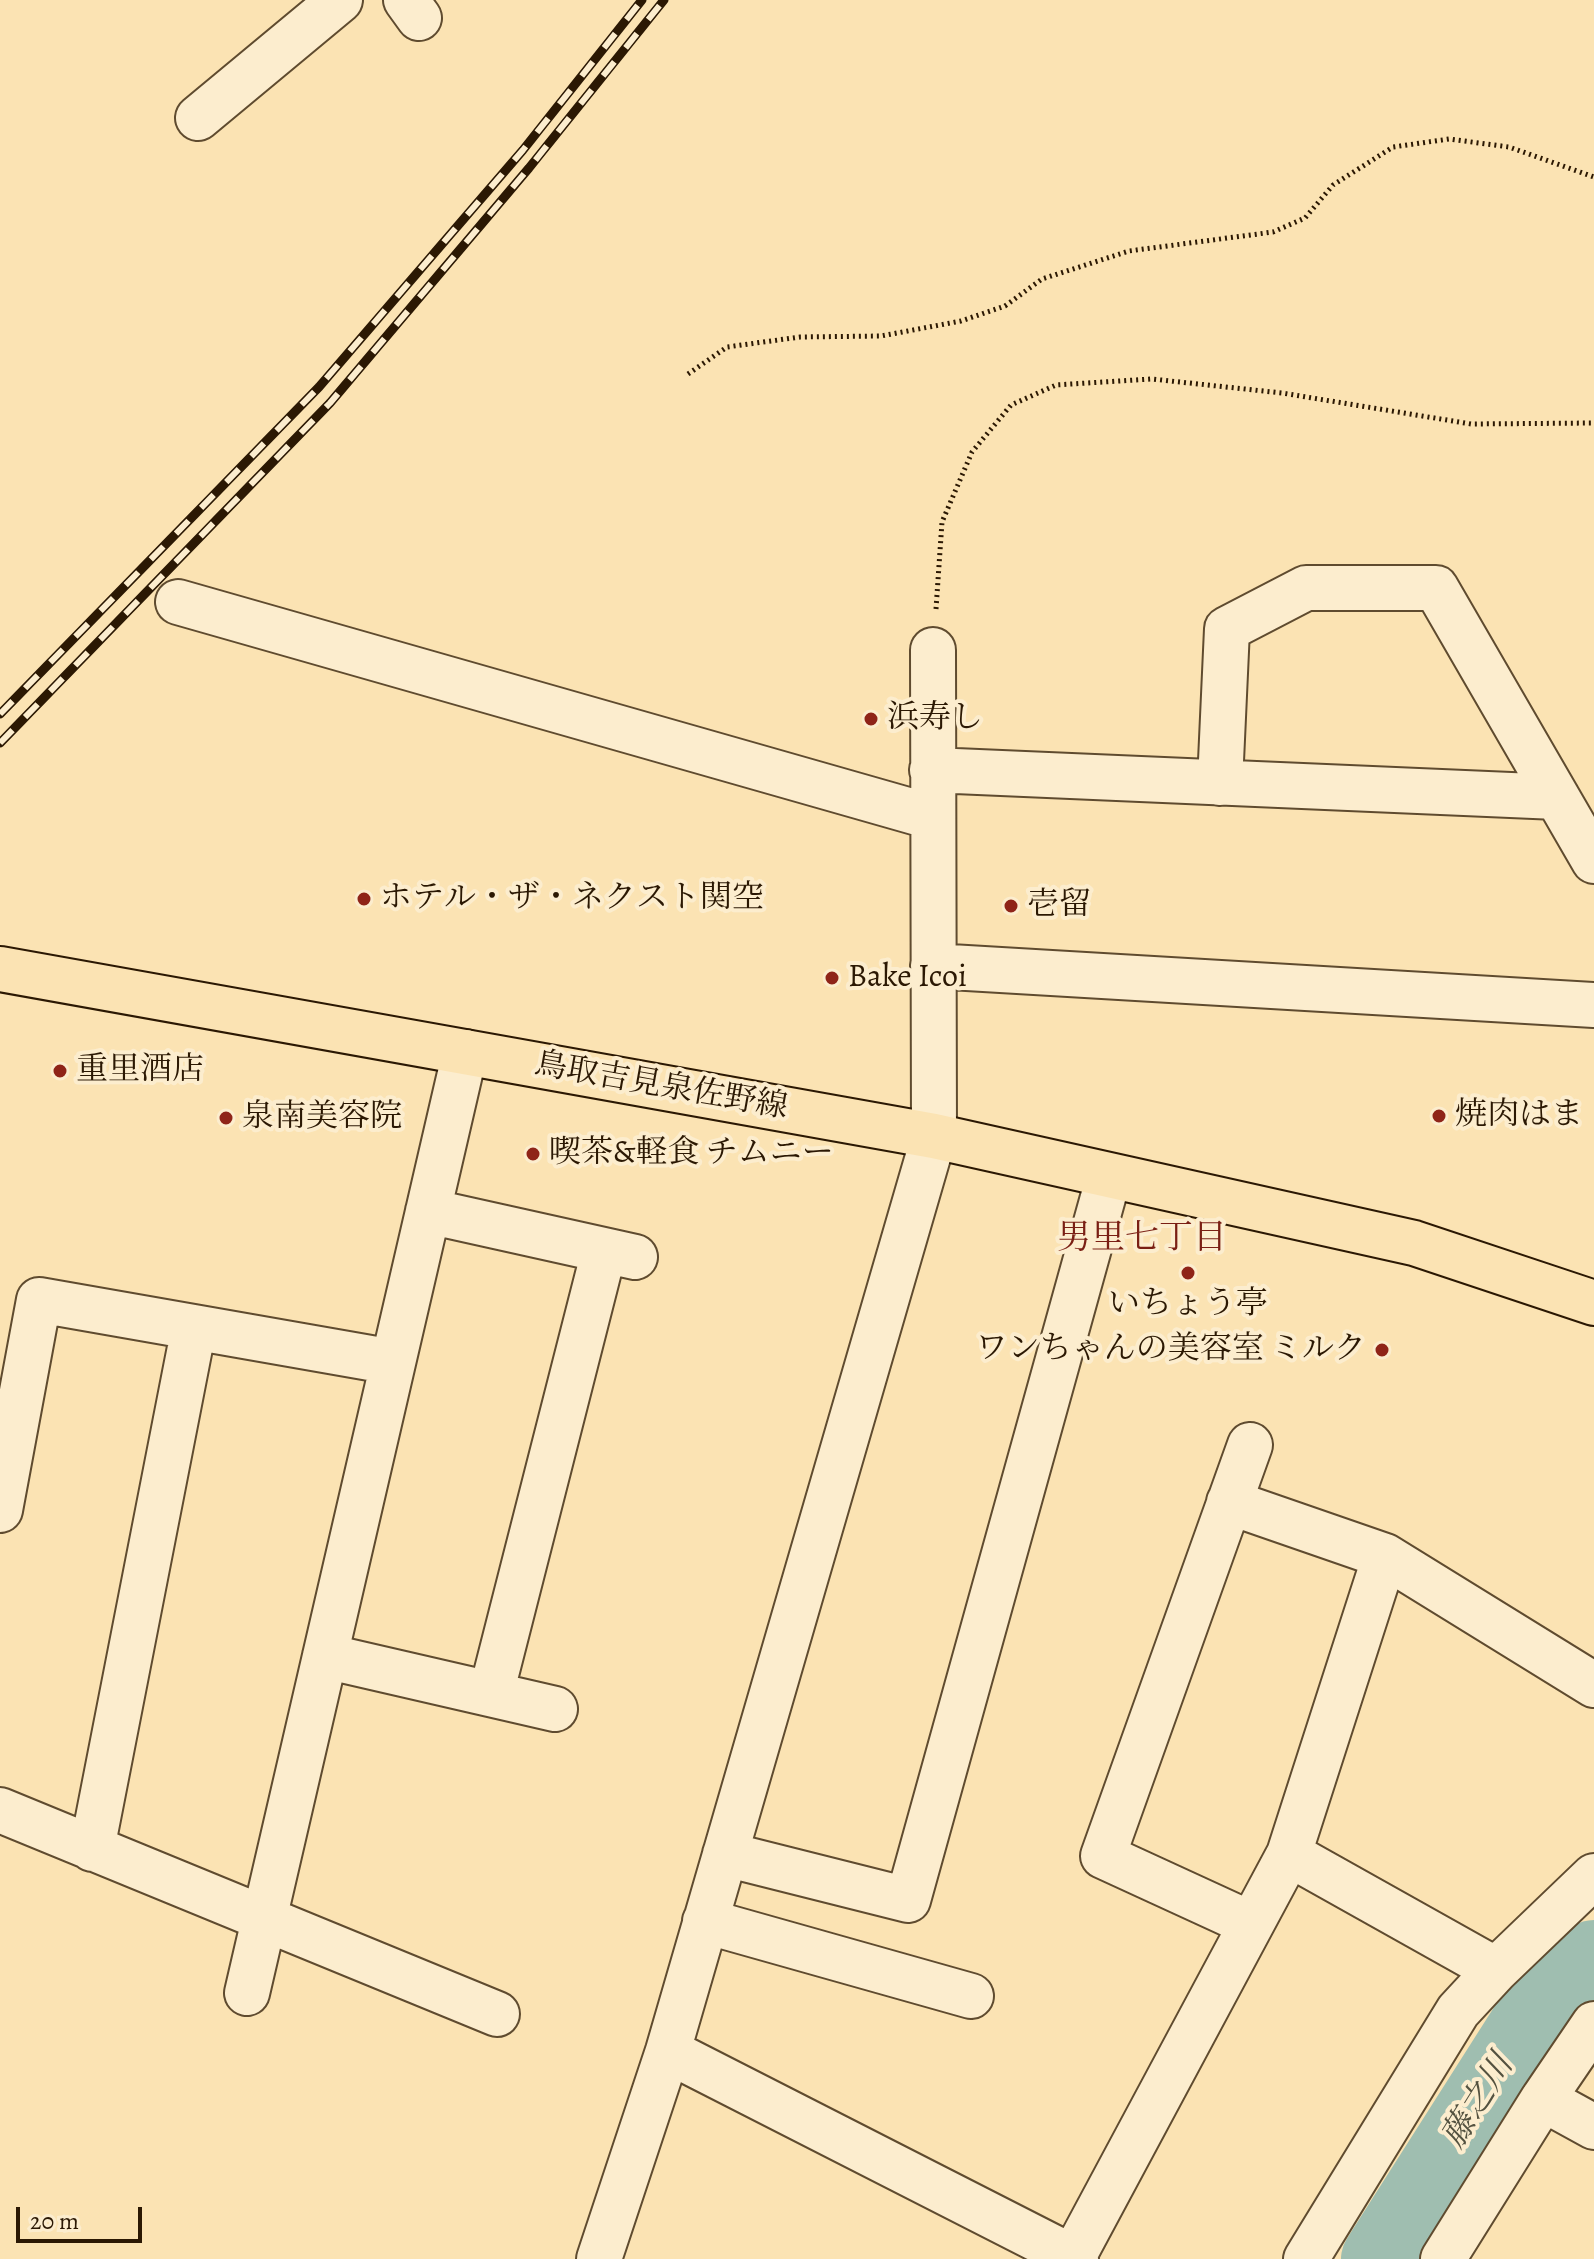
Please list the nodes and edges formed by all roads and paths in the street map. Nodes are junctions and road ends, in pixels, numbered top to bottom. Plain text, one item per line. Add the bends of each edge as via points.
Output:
1 (340, 0) edge
2 (198, 118) dead end
3 (1594, 177) edge
4 (688, 374) dead end
5 (1594, 423) edge
6 (178, 602) dead end
7 (933, 650) joint
8 (932, 770) junction
9 (1220, 783) junction
10 (1557, 797) junction
11 (932, 817) junction
12 (1594, 861) edge
13 (933, 966) junction
14 (0, 969) edge
15 (1594, 1005) edge
16 (465, 1052) junction
17 (934, 1136) junction
18 (1109, 1176) junction
19 (428, 1211) junction
20 (1594, 1303) edge
21 (194, 1327) junction
22 (393, 1362) junction
23 (1250, 1445) dead end
24 (1229, 1502) junction
25 (0, 1510) edge
26 (1385, 1556) junction
27 (325, 1656) junction
28 (1594, 1685) edge
29 (491, 1694) junction
30 (555, 1709) dead end
31 (0, 1810) edge
32 (92, 1849) junction
33 (725, 1854) junction
34 (1289, 1854) junction
35 (1594, 1876) edge
36 (264, 1920) junction
37 (705, 1921) junction
38 (1251, 1924) junction
39 (1496, 1970) junction
40 (247, 1993) dead end
41 (971, 1996) dead end
42 (497, 2014) dead end
43 (1594, 2024) edge
44 (668, 2051) junction
45 (1543, 2099) junction
46 (1594, 2127) edge
47 (1458, 2254) edge
48 (1074, 2258) edge
49 (599, 2259) edge
50 (1306, 2259) edge

1 - 2 street
3 - 4 path via 1509,147 1449,139 1393,147 1333,185 1305,218 1273,232 1129,251 1042,279 1005,306 961,321 881,336 800,337 727,347
5 - 7 path via 1471,424 1282,393 1152,379 1056,385 1011,405 972,452 942,522
6 - 11 street
7 - 8 street
8 - 9 street
8 - 11 street
9 - 10 street
9 - 10 street via 1227,629 1306,588 1436,588
10 - 12 street
11 - 13 street
13 - 15 street
13 - 17 street
14 - 16 main road, 鳥取吉見泉佐野線
16 - 17 main road, 鳥取吉見泉佐野線
16 - 19 street
17 - 18 main road, 鳥取吉見泉佐野線
17 - 33 street
18 - 20 main road, 鳥取吉見泉佐野線 via 1414,1243
18 - 33 street via 908,1900
19 - 22 street
19 - 29 street via 620,1254
21 - 22 street
21 - 25 street via 39,1300
21 - 32 street
22 - 27 street
23 - 24 street
24 - 26 street
24 - 38 street via 1103,1856
26 - 28 street
26 - 34 street
27 - 29 street
27 - 36 street
29 - 30 street
31 - 32 street
32 - 36 street
33 - 37 street
34 - 38 street
34 - 39 street
35 - 39 street
36 - 40 street
36 - 42 street
37 - 41 street
37 - 44 street
38 - 48 street
39 - 50 street via 1458,2011
43 - 45 street
44 - 48 street
44 - 49 street
45 - 46 street
45 - 47 street

